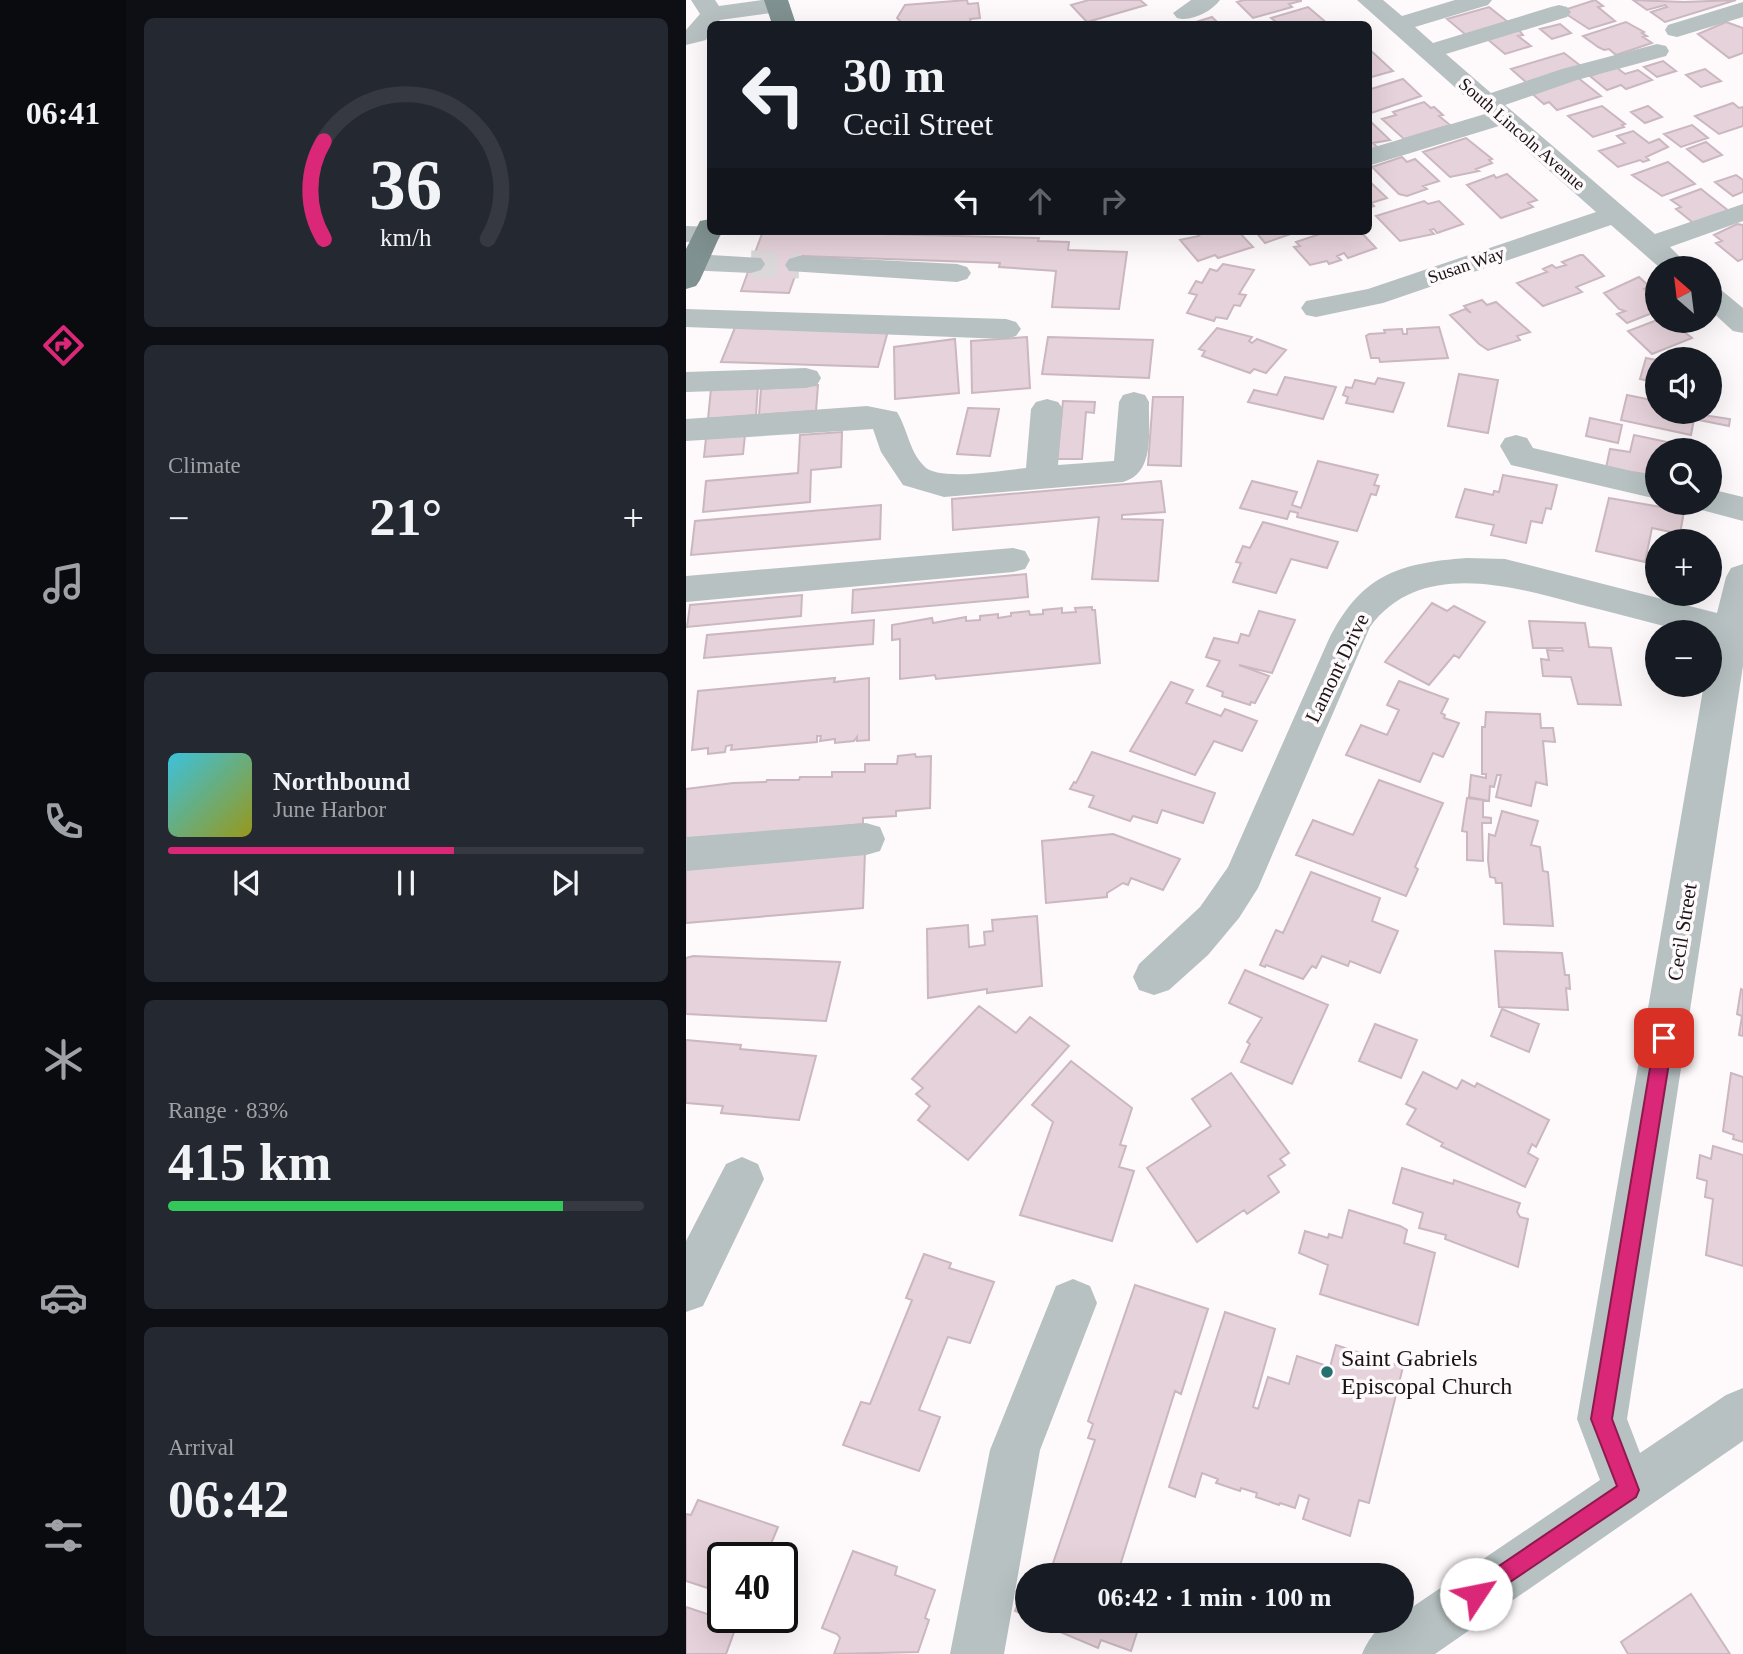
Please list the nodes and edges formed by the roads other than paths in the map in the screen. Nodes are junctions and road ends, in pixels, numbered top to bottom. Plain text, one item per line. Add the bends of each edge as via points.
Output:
1 (1208, 0) edge
2 (1368, 0) edge
3 (1480, 0) edge
4 (707, 7) edge
5 (1743, 9) edge
6 (780, 10) edge
7 (1559, 12) dead end
8 (1185, 13) dead end
9 (1393, 30) junction
10 (1677, 30) dead end
11 (686, 38) edge
12 (1657, 51) dead end
13 (1428, 52) junction
14 (1494, 110) junction
15 (1372, 156) edge
16 (1743, 212) edge
17 (1614, 215) junction
18 (701, 232) edge
19 (1650, 244) junction
20 (1664, 256) edge
21 (751, 264) tunnel mouth
22 (799, 265) tunnel mouth
23 (957, 273) dead end
24 (688, 274) edge
25 (1722, 306) edge
26 (1316, 308) dead end
27 (686, 318) edge
28 (1743, 324) edge
29 (1006, 329) dead end
30 (806, 377) dead end
31 (686, 382) edge
32 (1134, 402) dead end
33 (1047, 409) dead end
34 (686, 430) edge
35 (1516, 446) dead end
36 (1041, 478) junction
37 (1645, 485) edge
38 (1722, 504) edge
39 (1743, 509) edge
40 (1013, 560) dead end
41 (1743, 577) edge
42 (686, 589) edge
43 (1731, 630) junction
44 (866, 839) dead end
45 (686, 854) edge
46 (1154, 977) dead end
47 (742, 1179) dead end
48 (686, 1289) edge
49 (1073, 1303) dead end
50 (1743, 1412) edge
51 (1629, 1490) junction
52 (977, 1654) edge
53 (1389, 1654) edge

1 - 8 street
2 - 9 street, South Lincoln Avenue
3 - 9 street
4 - 6 street
4 - 11 street via 697,35
5 - 10 street
7 - 13 street
9 - 13 street, South Lincoln Avenue
12 - 14 street via 1572,74
13 - 14 street, South Lincoln Avenue
14 - 15 street
14 - 17 street, South Lincoln Avenue
16 - 19 street
17 - 19 street, South Lincoln Avenue
17 - 26 street, Susan Way via 1373,297
18 - 24 main road
19 - 20 street, South Lincoln Avenue
21 - 24 street
22 - 23 street
25 - 28 street
27 - 29 street
30 - 31 street
32 - 36 street via 1132,462 1123,471
33 - 36 street
34 - 36 street via 867,417 886,420 897,452 914,477 944,486
35 - 37 street via 1522,457
38 - 39 street
40 - 42 street
41 - 43 street, Cecil Street
43 - 46 street, Lamont Drive via 1505,572 1467,569 1435,574 1375,597 1346,640 1244,876 1224,911
43 - 51 street, Cecil Street via 1602,1419
44 - 45 street
47 - 48 street
49 - 52 street via 1015,1450
50 - 51 street
51 - 53 street

